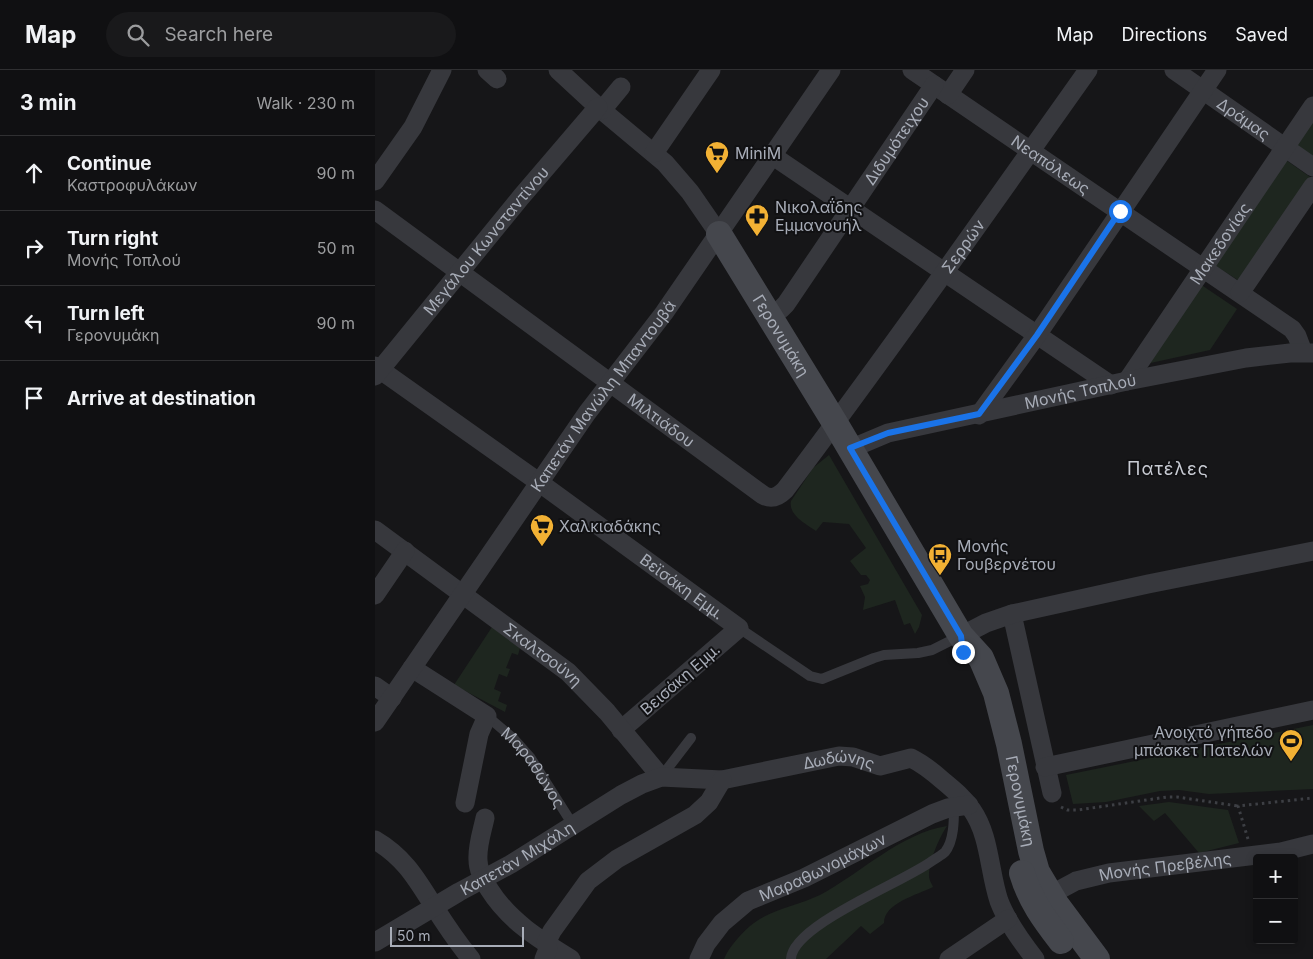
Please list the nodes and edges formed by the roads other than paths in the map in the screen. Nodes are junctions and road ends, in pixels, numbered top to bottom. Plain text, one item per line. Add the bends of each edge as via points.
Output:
1 (442, 70) edge
2 (711, 70) edge
3 (831, 70) edge
4 (912, 70) edge
5 (965, 70) edge
6 (1088, 70) edge
7 (1174, 70) edge
8 (1217, 70) edge
9 (566, 73) edge
10 (621, 87) dead end
11 (941, 90) junction
12 (1203, 90) junction
13 (1313, 106) edge
14 (600, 108) junction
15 (1286, 148) junction
16 (1030, 151) junction
17 (654, 153) junction
18 (773, 156) junction
19 (1313, 166) edge
20 (375, 181) edge
21 (1313, 186) edge
22 (851, 209) junction
23 (375, 210) edge
24 (1120, 211) junction
25 (719, 234) junction
26 (1203, 268) junction
27 (945, 272) junction
28 (459, 273) junction
29 (1240, 293) junction
30 (769, 316) junction
31 (1037, 335) junction
32 (1308, 353) edge
33 (377, 371) edge
34 (1119, 383) junction
35 (610, 384) junction
36 (979, 414) junction
37 (835, 423) junction
38 (850, 448) junction
39 (540, 483) junction
40 (375, 530) edge
41 (405, 551) junction
42 (1313, 551) edge
43 (463, 593) junction
44 (375, 596) edge
45 (1012, 614) junction
46 (739, 628) junction
47 (961, 636) junction
48 (412, 668) junction
49 (375, 686) edge
50 (392, 698) junction
51 (1313, 710) edge
52 (487, 716) junction
53 (375, 722) edge
54 (621, 730) junction
55 (691, 738) dead end
56 (1045, 767) junction
57 (661, 777) junction
58 (722, 780) junction
59 (1051, 793) road end
60 (465, 803) dead end
61 (961, 806) junction
62 (485, 818) dead end
63 (573, 825) junction
64 (375, 840) edge
65 (1313, 844) edge
66 (483, 879) junction
67 (1050, 895) junction
68 (434, 906) junction
69 (1008, 919) junction
70 (375, 942) edge
71 (545, 951) edge
72 (471, 959) edge
73 (571, 959) edge
74 (699, 959) edge
75 (791, 959) edge
76 (949, 959) edge
77 (1035, 959) edge
78 (1075, 959) edge
79 (1097, 959) edge

1 - 20 street via 413,127
2 - 17 street
3 - 18 street, Καπετάν Μανώλη Μπαντουβά
4 - 11 street, Νεαπόλεως
5 - 11 street, Διδυμότειχου
6 - 16 street, Σερρών
7 - 12 street, Δράμας
8 - 12 street
9 - 14 street, Γερονυμάκη
10 - 14 street, Μεγάλου Κωνσταντίνου
11 - 16 street, Νεαπόλεως
11 - 22 street, Διδυμότειχου
12 - 15 street, Δράμας
12 - 24 street
13 - 15 street, Μακεδονίας
14 - 17 street, Γερονυμάκη
14 - 28 street, Μεγάλου Κωνσταντίνου
15 - 19 street, Δράμας
15 - 26 street, Μακεδονίας
16 - 24 street, Νεαπόλεως
16 - 27 street, Σερρών
17 - 25 street, Γερονυμάκη via 691,192
18 - 22 street
18 - 25 street, Καπετάν Μανώλη Μπαντουβά
21 - 29 street
22 - 27 street
22 - 30 street, Διδυμότειχου via 786,304
23 - 28 street, Μιλτιάδου
24 - 26 street, Νεαπόλεως
24 - 31 street
25 - 30 street, Γερονυμάκη
25 - 35 street, Καπετάν Μανώλη Μπαντουβά
26 - 29 street, Νεαπόλεως
26 - 34 street, Μακεδονίας
27 - 31 street
27 - 37 street, Σερρών
28 - 33 street, Μεγάλου Κωνσταντίνου
28 - 35 street, Μιλτιάδου
29 - 32 street, Νεαπόλεως via 1292,330
30 - 37 street, Γερονυμάκη
31 - 34 street
31 - 36 street
32 - 34 street, Μονής Τοπλού via 1218,363
33 - 39 street, Βεϊσάκη Εμμ.
34 - 36 street, Μονής Τοπλού
35 - 37 street, Μιλτιάδου via 770,498 785,490
35 - 39 street, Καπετάν Μανώλη Μπαντουβά
36 - 38 street, Μονής Τοπλού via 888,433
37 - 38 street, Γερονυμάκη
38 - 47 street, Γερονυμάκη
39 - 43 street, Καπετάν Μανώλη Μπαντουβά
39 - 46 street, Βεϊσάκη Εμμ.
40 - 41 street, Σκαλτσούνη
41 - 43 street, Σκαλτσούνη
41 - 44 street
42 - 45 street
43 - 48 street, Καπετάν Μανώλη Μπαντουβά
43 - 54 street, Σκαλτσούνη via 568,672
45 - 47 street
45 - 56 street
46 - 47 lane, Βεϊσάκη Εμμ. via 810,676 822,679 884,655 932,650
46 - 54 street, Βεισάκη Εμμ.
47 - 67 street, Γερονυμάκη via 981,658 996,693 1034,862
47 - 78 street, Γερονυμάκη via 965,660 986,719 1024,881 1039,912
48 - 50 street, Καπετάν Μανώλη Μπαντουβά
48 - 52 street, Μαραθώνος
49 - 50 street
50 - 53 street, Καπετάν Μανώλη Μπαντουβά
51 - 56 street
52 - 60 street, Μαραθώνος via 479,734
52 - 63 lane, Μαραθώνος via 530,757
54 - 57 street, Σκαλτσούνη
55 - 57 lane
56 - 59 street
57 - 58 street, Δωδώνης
57 - 63 street, Καπετάν Μιχάλη via 621,795
58 - 61 street, Δωδώνης via 839,756 880,766 911,758 955,791
58 - 71 street via 709,802 695,815 617,859 588,882 562,916
61 - 69 street via 981,828 995,889
61 - 74 street, Μαραθωνομάχων via 932,814 804,878 749,901 721,923
61 - 75 lane via 945,851 923,868 821,922 797,942
62 - 66 street via 478,859
63 - 66 street, Καπετάν Μιχάλη
64 - 68 street via 406,864
65 - 67 street, Μονής Πρεβέλης via 1254,856 1100,875
66 - 68 street, Καπετάν Μιχάλη
66 - 71 street via 493,895
67 - 79 street, Γερονυμάκη
68 - 70 street, Καπετάν Μιχάλη
68 - 72 street
69 - 76 street
69 - 77 street
71 - 73 street

